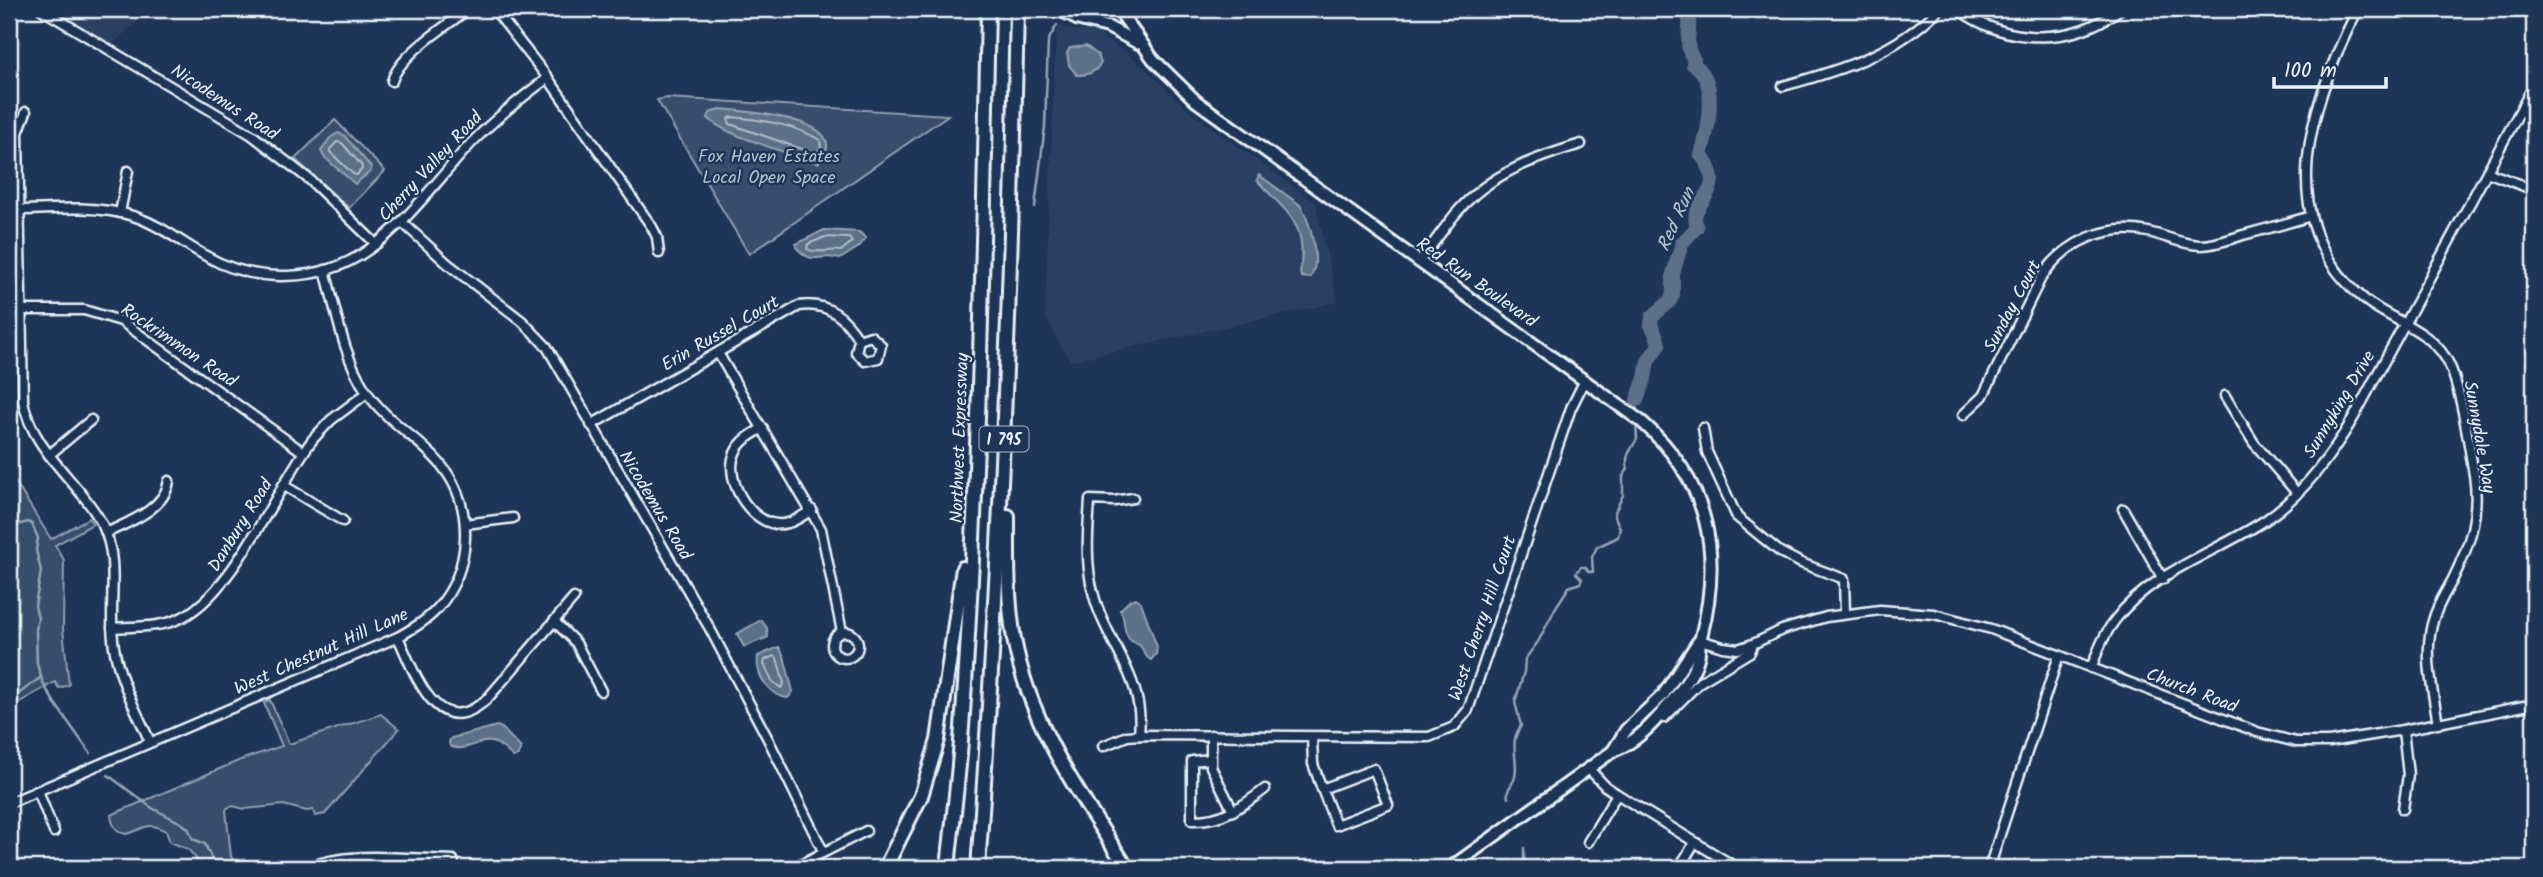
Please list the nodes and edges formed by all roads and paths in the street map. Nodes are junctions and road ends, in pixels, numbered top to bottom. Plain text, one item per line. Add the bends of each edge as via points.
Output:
1 (41, 9) edge
2 (468, 9) edge
3 (494, 9) edge
4 (988, 9) edge
5 (1017, 9) edge
6 (1056, 9) edge
7 (1112, 9) edge
8 (1118, 9) edge
9 (1939, 9) edge
10 (1958, 9) edge
11 (2120, 9) edge
12 (2358, 9) edge
13 (1076, 19) junction
14 (1142, 45) junction
15 (548, 78) junction
16 (393, 81) dead end
17 (2534, 85) edge
18 (1783, 86) dead end
19 (26, 112) dead end
20 (1581, 144) dead end
21 (128, 171) dead end
22 (2487, 172) junction
23 (2534, 190) edge
24 (9, 211) edge
25 (19, 211) junction
26 (120, 213) junction
27 (2311, 216) junction
28 (402, 222) junction
29 (376, 244) junction
30 (659, 253) dead end
31 (1418, 262) junction
32 (325, 270) junction
33 (21, 310) junction
34 (2404, 323) junction
35 (1008, 336) junction
36 (859, 340) dead end
37 (718, 353) junction
38 (1586, 380) junction
39 (367, 394) junction
40 (2225, 396) dead end
41 (1963, 415) dead end
42 (91, 419) dead end
43 (592, 425) junction
44 (977, 425) junction
45 (763, 428) junction
46 (1703, 428) dead end
47 (303, 452) junction
48 (49, 455) junction
49 (169, 481) dead end
50 (283, 485) junction
51 (2297, 494) junction
52 (1133, 498) dead end
53 (2123, 509) dead end
54 (812, 510) junction
55 (513, 518) dead end
56 (343, 522) dead end
57 (465, 524) junction
58 (106, 533) junction
59 (2163, 579) junction
60 (574, 598) dead end
61 (1845, 614) junction
62 (554, 621) junction
63 (112, 628) junction
64 (842, 632) dead end
65 (398, 637) junction
66 (1700, 640) junction
67 (1754, 644) junction
68 (2059, 655) junction
69 (2091, 668) junction
70 (601, 691) dead end
71 (2534, 704) edge
72 (2438, 724) junction
73 (2403, 730) junction
74 (1139, 735) junction
75 (1211, 736) junction
76 (1312, 737) junction
77 (150, 742) junction
78 (1103, 746) dead end
79 (1625, 747) junction
80 (1613, 751) junction
81 (1210, 760) junction
82 (1590, 769) junction
83 (1265, 789) dead end
84 (1322, 789) junction
85 (38, 791) junction
86 (1616, 794) junction
87 (9, 803) edge
88 (2403, 809) dead end
89 (1233, 811) junction
90 (1101, 826) junction
91 (866, 831) dead end
92 (54, 832) dead end
93 (1588, 842) dead end
94 (1695, 842) junction
95 (823, 851) junction
96 (454, 864) edge
97 (1681, 864) edge
98 (305, 868) edge
99 (793, 868) edge
100 (885, 868) edge
101 (948, 868) edge
102 (978, 868) edge
103 (1127, 868) edge
104 (1134, 868) edge
105 (1451, 868) edge
106 (1696, 868) edge
107 (1737, 868) edge
108 (1989, 868) edge

1 - 29 street, Nicodemus Road via 252,135 310,180
2 - 16 street via 405,60
3 - 15 street
4 - 44 highway, Northwest Expressway / I 795
5 - 35 highway, I 795
6 - 13 street
7 - 13 street
8 - 14 main road, Red Run Boulevard
9 - 18 street via 1871,58
10 - 11 street via 2000,31 2047,37 2080,31
12 - 27 street, Sunnydale Way via 2309,140 2305,171
13 - 14 main road via 1115,30
14 - 31 main road, Red Run Boulevard via 1196,101
15 - 28 street, Cherry Valley Road via 483,130
15 - 30 street via 652,227
17 - 22 street, Sunnyking Drive
19 - 25 street via 18,133
20 - 31 street via 1521,164 1492,180 1459,210
21 - 26 street
22 - 23 street
22 - 34 street, Sunnyking Drive
24 - 25 street, Cherry Valley Road
25 - 26 street, Cherry Valley Road
25 - 33 street
26 - 32 street, Cherry Valley Road via 151,223 206,257 243,271 281,275
27 - 34 street, Sunnydale Way via 2323,249 2342,277 2366,301
27 - 41 street, Sunday Court via 2212,244 2121,230 2073,245 2041,278 1983,396
28 - 29 street, Cherry Valley Road
28 - 43 street, Nicodemus Road via 537,335
29 - 32 street, Cherry Valley Road
31 - 38 main road, Red Run Boulevard
32 - 39 street, West Chestnut Hill Lane via 353,369
33 - 47 street, Rockrimmon Road via 84,310 121,321
33 - 48 street via 23,401 37,440
34 - 51 street, Sunnyking Drive via 2337,444
34 - 72 street, Sunnydale Way via 2431,341 2452,370 2476,495 2471,538 2430,633
35 - 90 highway via 1008,588 1014,639 1043,730
35 - 102 highway, I 795 via 996,617
36 - 37 street, Erin Russel Court via 838,313 810,304 786,312
37 - 43 street, Erin Russel Court
37 - 45 street
38 - 66 main road, Red Run Boulevard via 1663,442 1697,497 1711,553 1711,590
38 - 76 street, West Cherry Hill Court via 1571,408 1461,720 1429,737
39 - 47 street, Danbury Road via 331,420
39 - 57 street, West Chestnut Hill Lane via 443,466 457,492
40 - 51 street via 2254,443
42 - 48 street
43 - 95 street, Nicodemus Road via 709,627
44 - 100 highway via 961,591 939,740 917,805
44 - 101 highway, Northwest Expressway / I 795 via 961,744
45 - 54 street
45 - 54 street via 734,453 734,484 748,506 768,522 788,523
46 - 61 street via 1707,452 1737,517 1780,552 1844,579
47 - 50 street, Danbury Road
48 - 58 street
49 - 58 street via 164,495 150,509
50 - 56 street
50 - 63 street, Danbury Road via 223,582 204,604 168,623
51 - 59 street, Sunnyking Drive via 2257,525
52 - 74 street via 1090,500 1088,557 1097,607 1138,702
53 - 59 street
54 - 64 street via 821,529
55 - 57 street
57 - 65 street, West Chestnut Hill Lane via 464,555 448,595 428,618
58 - 63 street via 112,568
59 - 69 street, Sunnyking Drive via 2138,595 2115,620
60 - 62 street
61 - 67 street, Church Road via 1807,621
61 - 68 street, Church Road via 1888,610 1945,615
62 - 65 street via 481,705 457,713 430,701
62 - 70 street via 576,643
63 - 77 street via 118,663
65 - 77 street, West Chestnut Hill Lane
66 - 67 street, Church Road via 1731,649
66 - 79 main road, Red Run Boulevard via 1698,658 1680,689 1660,716
66 - 80 main road, Red Run Boulevard via 1663,695 1626,730
67 - 79 street via 1749,652 1700,682 1653,729
68 - 69 street, Church Road
68 - 108 street
69 - 73 street, Church Road via 2286,741 2317,744
71 - 72 street, Church Road
72 - 73 street, Church Road
73 - 88 street via 2408,775
74 - 75 street, West Cherry Hill Court
74 - 78 street, West Cherry Hill Court
75 - 76 street, West Cherry Hill Court
75 - 81 street
76 - 84 street via 1312,764
77 - 85 street, West Chestnut Hill Lane
79 - 80 main road, Red Run Boulevard
80 - 82 main road
81 - 89 street
81 - 89 street via 1192,761 1192,820
82 - 86 street
82 - 105 main road
83 - 89 street
84 - 84 street via 1374,769 1388,805 1336,825
85 - 87 street, West Chestnut Hill Lane
85 - 92 street
86 - 93 street
86 - 94 street
90 - 103 highway
90 - 104 highway
91 - 95 street
94 - 97 street
94 - 107 street
95 - 99 street
96 - 98 street via 353,858
97 - 106 street

